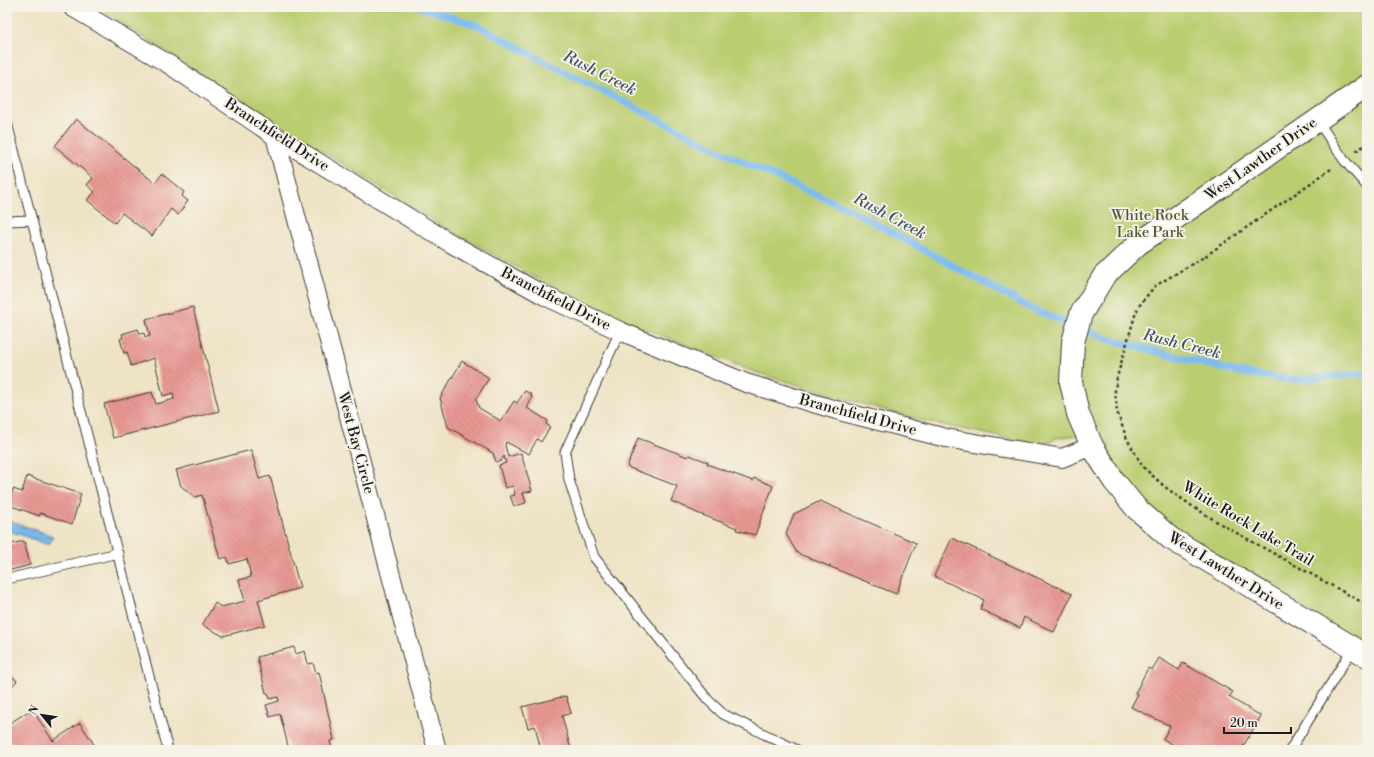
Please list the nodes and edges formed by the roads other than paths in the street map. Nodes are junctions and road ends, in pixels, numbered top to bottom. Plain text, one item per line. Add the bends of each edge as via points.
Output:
1 (72, 7) edge
2 (1367, 86) edge
3 (1317, 120) junction
4 (7, 123) edge
5 (275, 136) junction
6 (1367, 186) edge
7 (32, 220) junction
8 (7, 221) edge
9 (620, 331) junction
10 (1092, 446) junction
11 (118, 553) junction
12 (7, 579) edge
13 (1360, 652) edge
14 (168, 750) edge
15 (437, 750) edge
16 (797, 750) edge
17 (1290, 750) edge

1 - 5 street, Branchfield Drive via 170,65
2 - 3 street, West Lawther Drive
3 - 6 lane via 1344,160
3 - 10 street, West Lawther Drive via 1138,244 1104,276 1081,314 1073,342 1071,382 1078,414
4 - 7 lane
5 - 9 street, Branchfield Drive via 452,244 545,296
5 - 15 street, West Bay Circle
7 - 8 lane
7 - 11 lane
9 - 10 street, Branchfield Drive via 746,383 843,412 946,438 1062,458
9 - 16 lane via 565,452 569,480 594,558 708,700 723,714
10 - 13 street, West Lawther Drive via 1114,481 1136,508 1170,538
11 - 12 lane
11 - 14 lane
13 - 17 lane

